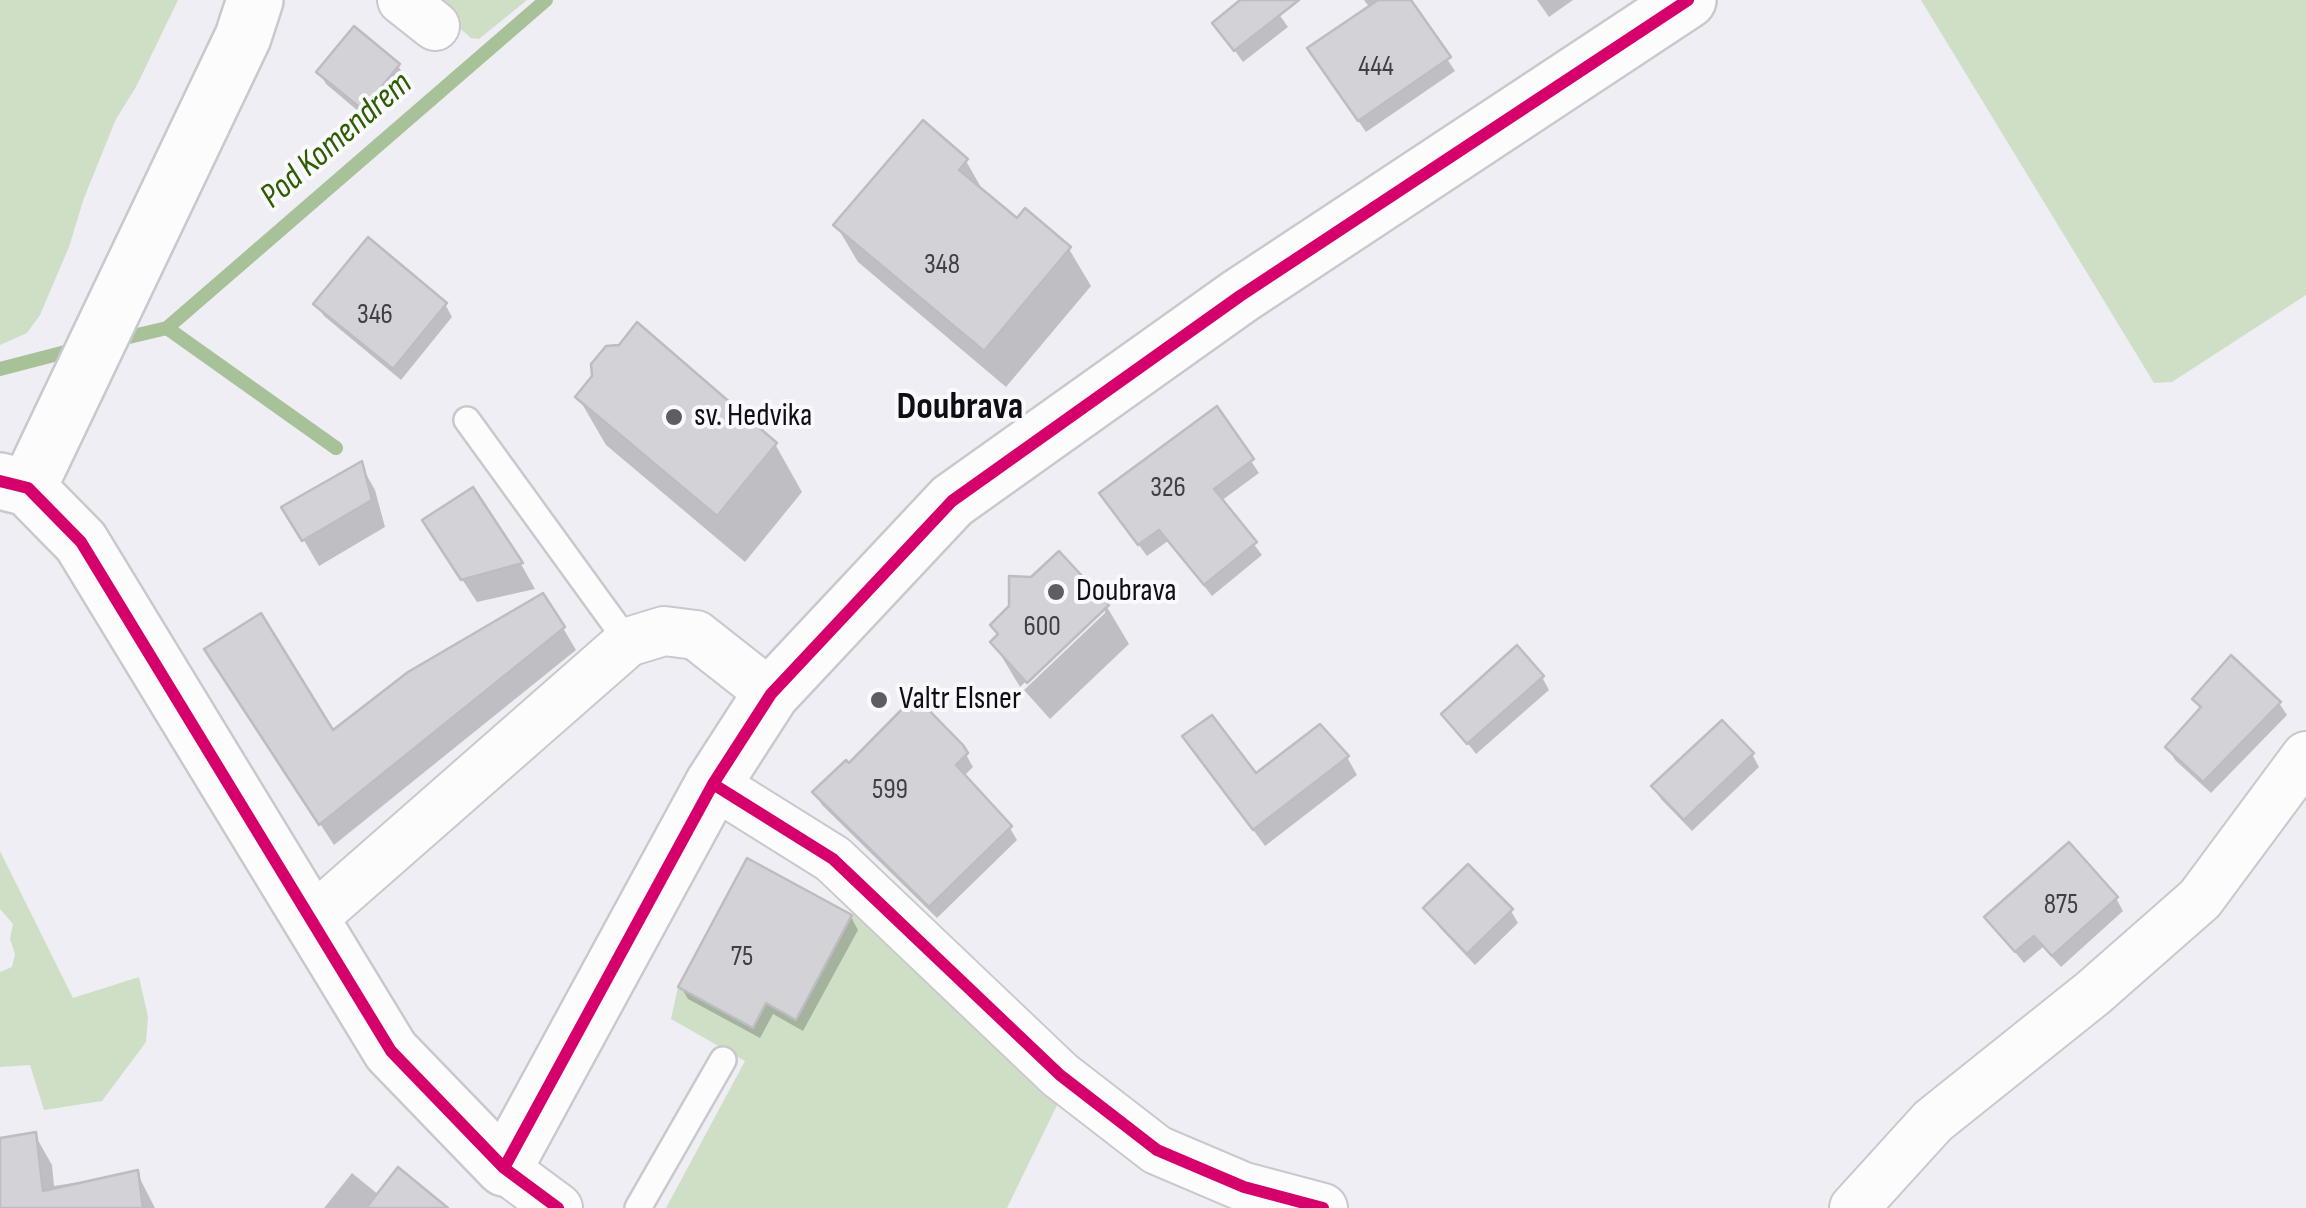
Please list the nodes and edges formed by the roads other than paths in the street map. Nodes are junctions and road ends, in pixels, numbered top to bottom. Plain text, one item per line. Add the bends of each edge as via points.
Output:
1 (255, 0) edge
2 (1688, 0) edge
3 (467, 420) dead end
4 (14, 484) edge
5 (628, 642) junction
6 (771, 694) junction
7 (2306, 756) edge
8 (713, 784) junction
9 (312, 920) junction
10 (723, 1060) dead end
11 (504, 1168) junction
12 (558, 1208) edge
13 (638, 1208) edge
14 (1322, 1208) edge
15 (1854, 1208) edge

1 - 4 street via 93,350
2 - 6 street via 1240,296 952,501
3 - 5 lane
4 - 9 street via 80,542
5 - 6 street via 664,631 696,634
5 - 9 street
6 - 8 street
7 - 15 street via 2200,899 1933,1121
8 - 11 street
8 - 14 street via 833,859 1060,1075 1157,1150 1244,1187
9 - 11 street via 391,1052
10 - 13 lane
11 - 12 street

